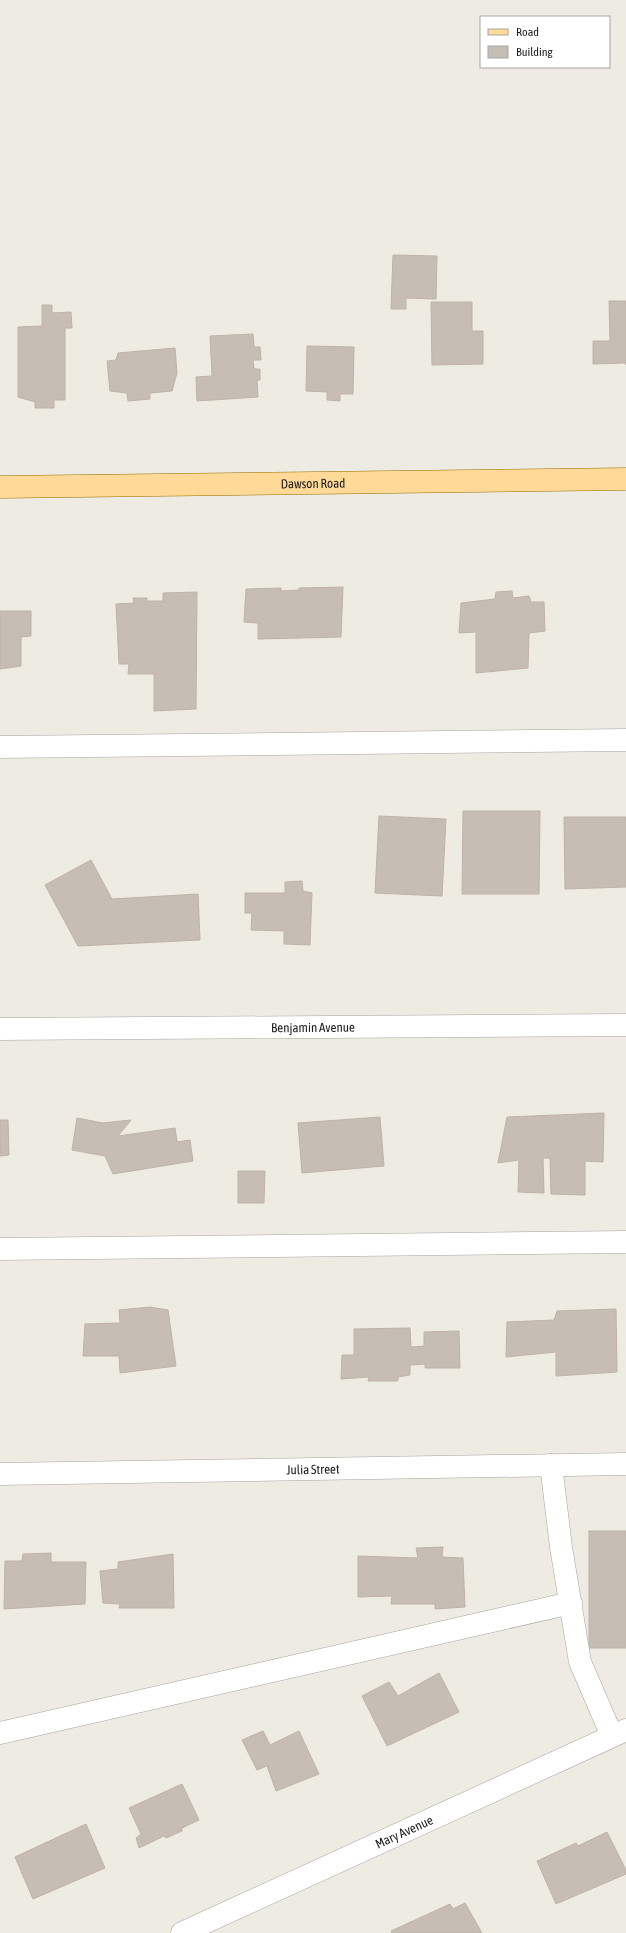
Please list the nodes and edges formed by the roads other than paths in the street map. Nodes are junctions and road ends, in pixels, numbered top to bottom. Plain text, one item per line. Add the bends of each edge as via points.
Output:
1 (626, 479) edge
2 (0, 487) edge
3 (626, 740) edge
4 (0, 747) edge
5 (626, 1025) edge
6 (0, 1029) edge
7 (626, 1242) edge
8 (0, 1249) edge
9 (626, 1464) edge
10 (551, 1465) junction
11 (0, 1474) edge
12 (571, 1603) junction
13 (0, 1733) edge
14 (619, 1733) edge
15 (182, 1933) edge

1 - 2 main road, Dawson Road
3 - 4 street
5 - 6 street, Benjamin Avenue
7 - 8 street
9 - 10 street, Julia Street
10 - 11 street, Julia Street
10 - 12 street
12 - 13 street
12 - 14 street via 580,1662
14 - 15 street, Mary Avenue

